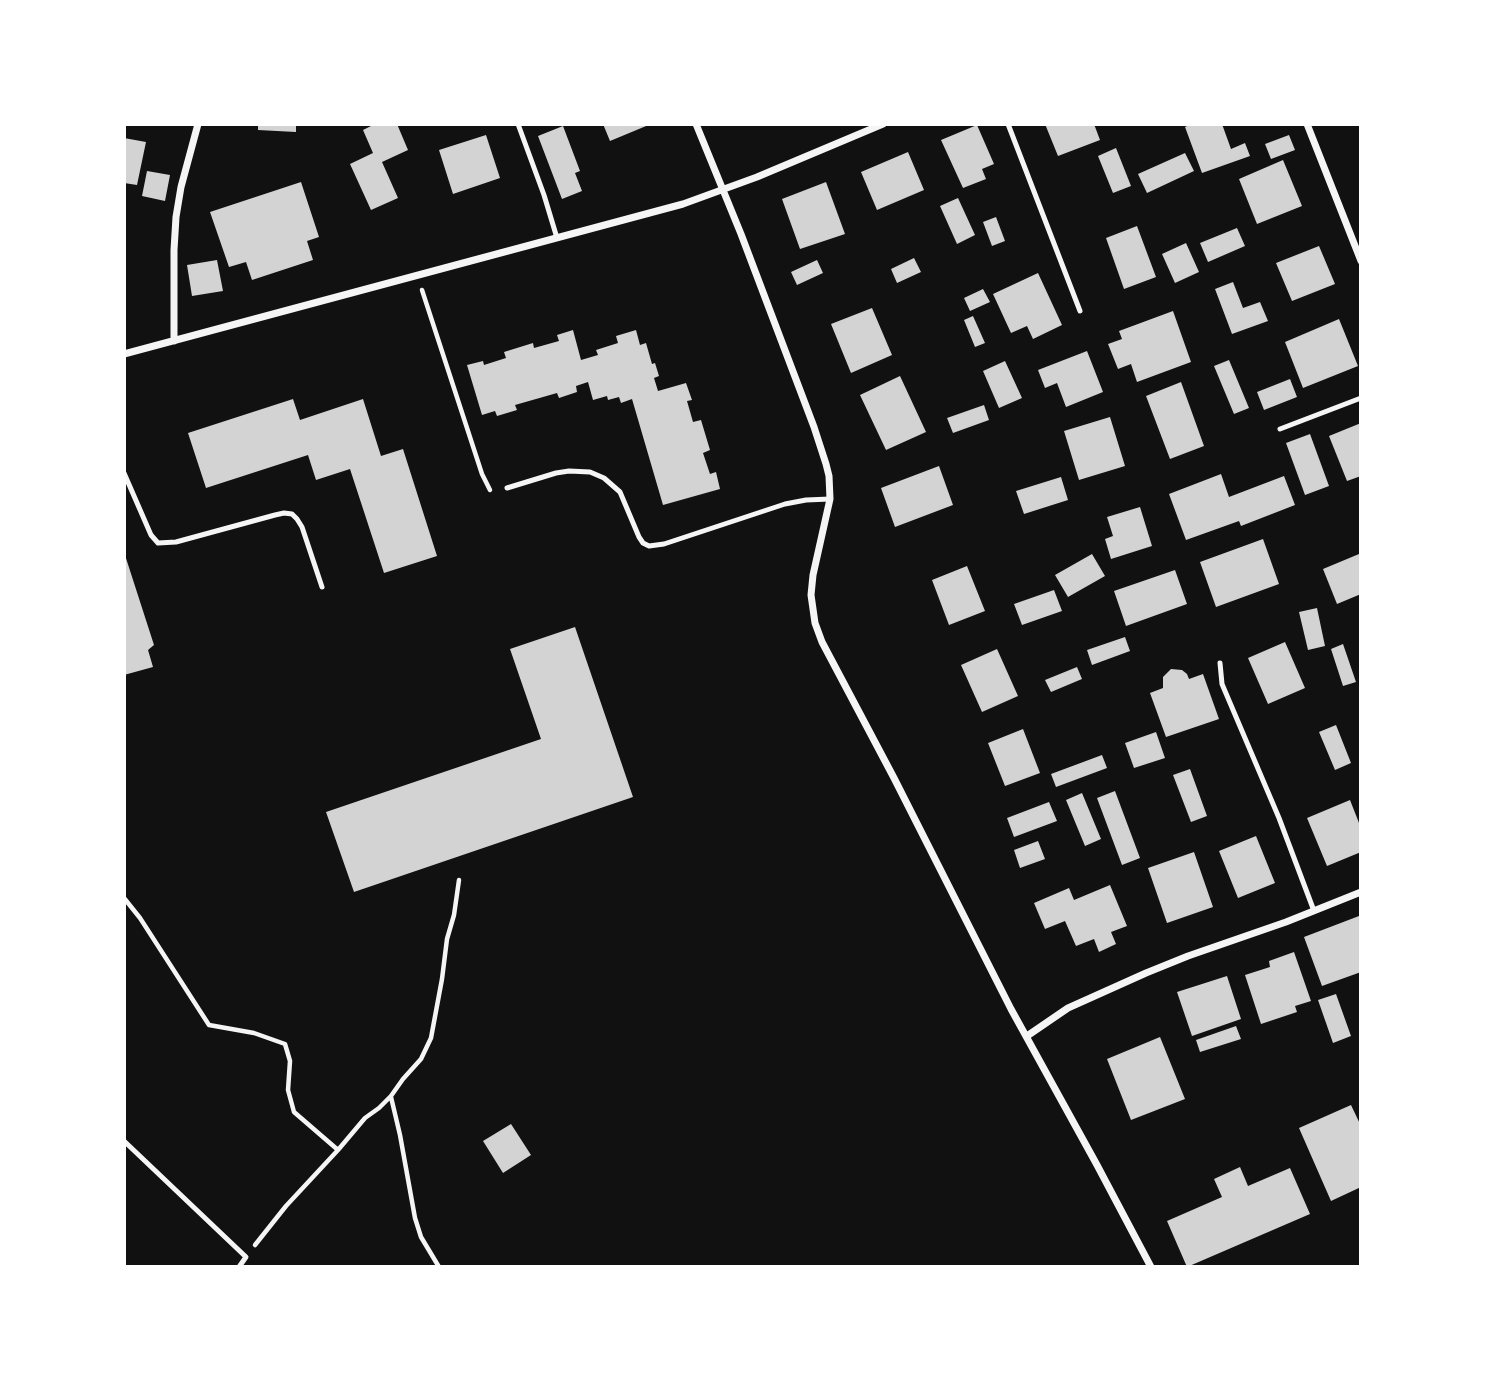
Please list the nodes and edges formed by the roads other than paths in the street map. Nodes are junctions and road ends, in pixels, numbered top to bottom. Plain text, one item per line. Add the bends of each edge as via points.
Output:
1 (198, 124) edge
2 (518, 124) edge
3 (696, 124) edge
4 (883, 124) edge
5 (1009, 124) edge
6 (1307, 124) edge
7 (723, 190) junction
8 (557, 238) junction
9 (1361, 261) edge
10 (1080, 311) dead end
11 (174, 341) junction
12 (124, 354) edge
13 (1361, 398) edge
14 (1280, 429) dead end
15 (124, 473) edge
16 (508, 488) road end
17 (830, 499) junction
18 (322, 587) dead end
19 (1220, 663) dead end
20 (1361, 892) edge
21 (1314, 911) junction
22 (1027, 1036) junction
23 (124, 1140) edge
24 (239, 1267) edge
25 (1150, 1267) edge

1 - 11 street via 176,217
2 - 8 lane
3 - 7 street
4 - 7 street
5 - 10 lane
6 - 9 street
7 - 8 street
7 - 17 street via 814,426 829,477
8 - 11 street
11 - 12 street
13 - 14 lane
15 - 18 lane via 158,543 275,514 292,514 302,527
16 - 17 lane via 556,473 590,472 620,492 639,537 649,546 785,504
17 - 22 street via 812,586 822,642
19 - 21 lane via 1223,684
20 - 21 street
21 - 22 street via 1108,989 1068,1008
22 - 25 street
23 - 24 lane via 246,1257

